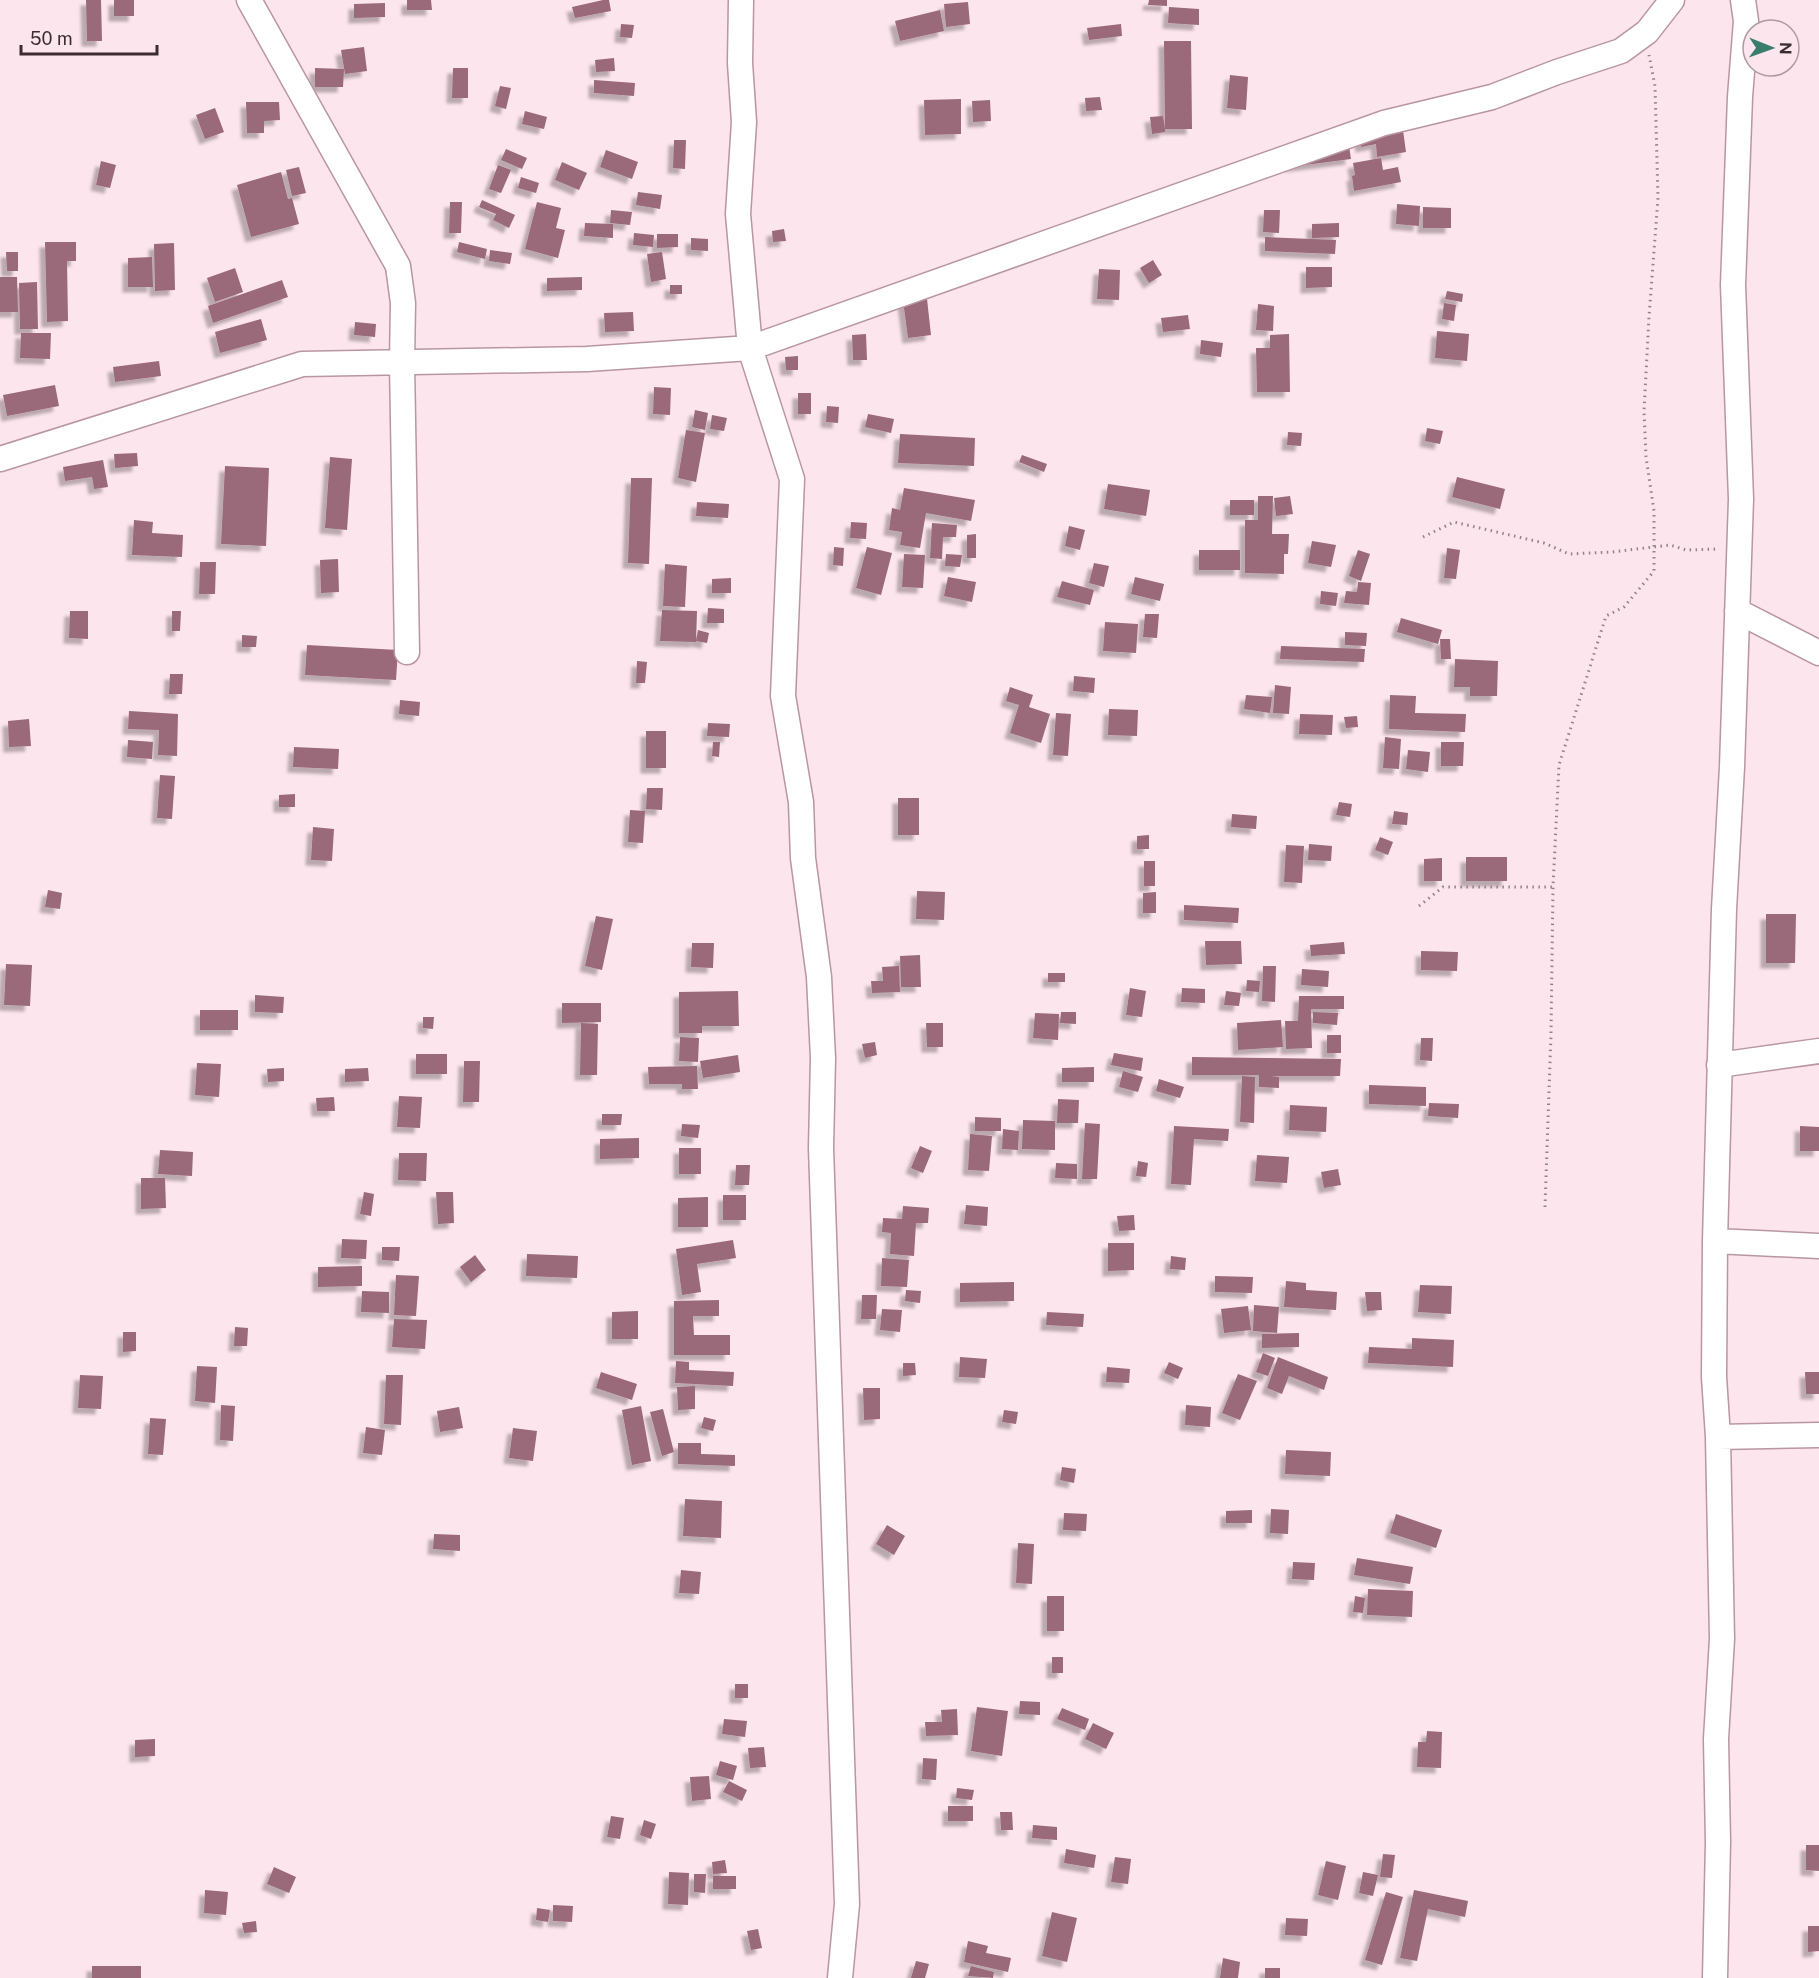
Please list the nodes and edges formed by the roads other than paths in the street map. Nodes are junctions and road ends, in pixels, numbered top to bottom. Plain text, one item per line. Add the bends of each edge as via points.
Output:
1 (249, 0) edge
2 (741, 0) edge
3 (1672, 0) edge
4 (1743, 0) edge
5 (750, 348) junction
6 (402, 362) junction
7 (0, 459) edge
8 (1737, 611) junction
9 (407, 652) dead end
10 (1819, 652) edge
11 (1819, 1051) edge
12 (1719, 1065) junction
13 (1715, 1241) junction
14 (1819, 1246) edge
15 (1819, 1435) edge
16 (1718, 1437) junction
17 (840, 1978) edge
18 (1715, 1978) edge

1 - 6 street via 398,266 403,303
2 - 5 street via 744,122 738,214
3 - 5 street via 1647,32 1621,51 1492,98 1384,123
4 - 8 street via 1746,21 1733,285 1741,500
5 - 6 street via 586,358
5 - 17 street via 792,479 783,696 801,802 823,1058 821,1148 847,1904
6 - 7 street via 302,364
6 - 9 street
8 - 10 street
8 - 12 street
11 - 12 street
12 - 13 street
13 - 14 street
13 - 16 street via 1714,1377
15 - 16 street
16 - 18 street via 1722,1639 1716,1739

